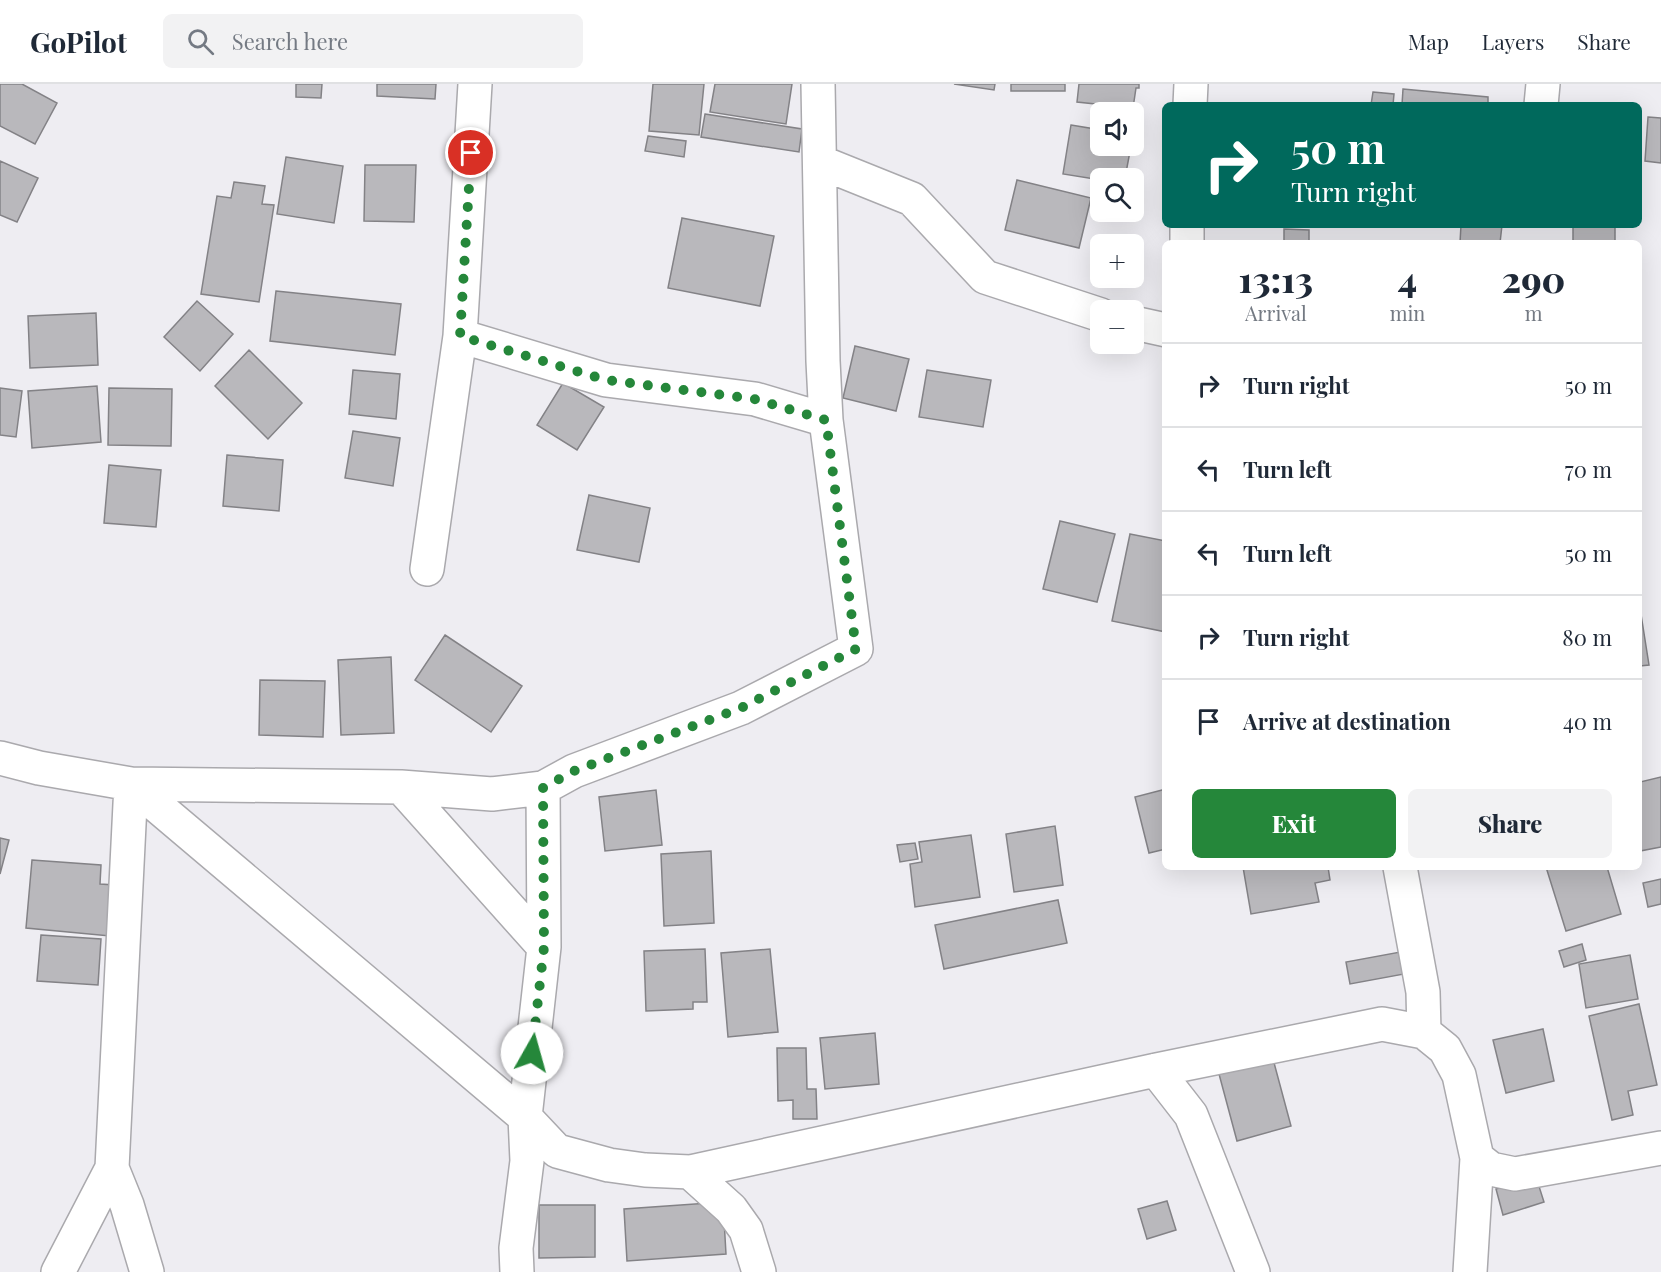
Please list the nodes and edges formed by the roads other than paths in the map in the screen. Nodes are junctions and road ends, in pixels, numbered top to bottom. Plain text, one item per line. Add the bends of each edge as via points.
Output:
1 (475, 84) edge
2 (818, 84) edge
3 (1191, 84) edge
4 (1543, 84) edge
5 (1190, 102) edge
6 (1541, 102) edge
7 (820, 162) junction
8 (1090, 311) edge
9 (1144, 325) edge
10 (1162, 329) edge
11 (460, 336) junction
12 (826, 420) junction
13 (427, 569) dead end
14 (0, 758) edge
15 (131, 784) junction
16 (400, 787) junction
17 (543, 788) junction
18 (1401, 870) edge
19 (544, 947) junction
20 (1424, 1032) junction
21 (1205, 1061) junction
22 (1156, 1070) junction
23 (1191, 1115) junction
24 (525, 1116) junction
25 (1661, 1148) edge
26 (557, 1151) junction
27 (1477, 1158) junction
28 (526, 1161) junction
29 (112, 1168) junction
30 (690, 1172) junction
31 (58, 1272) edge
32 (147, 1272) edge
33 (517, 1272) edge
34 (759, 1272) edge
35 (1253, 1272) edge
36 (1470, 1272) edge

1 - 11 street
2 - 7 street
3 - 5 street
4 - 6 street
7 - 8 street via 912,199 985,277
7 - 12 street
9 - 10 street
11 - 12 street via 606,380 754,399
11 - 13 street
12 - 17 street via 856,649 741,708 574,771
14 - 15 street
15 - 16 street
15 - 24 street
15 - 29 street
16 - 17 street via 492,794
16 - 19 street
17 - 19 street
18 - 20 street via 1423,992
19 - 24 street
20 - 21 street via 1382,1024
20 - 27 street via 1445,1049 1460,1075
21 - 22 street
21 - 23 street
22 - 23 street
22 - 30 street
23 - 35 street
24 - 26 street
24 - 28 street
25 - 27 street via 1515,1174 1491,1169
26 - 28 street
26 - 30 street via 609,1165
27 - 36 street
28 - 33 street
29 - 31 street
29 - 32 street
30 - 34 street via 731,1209 746,1230

